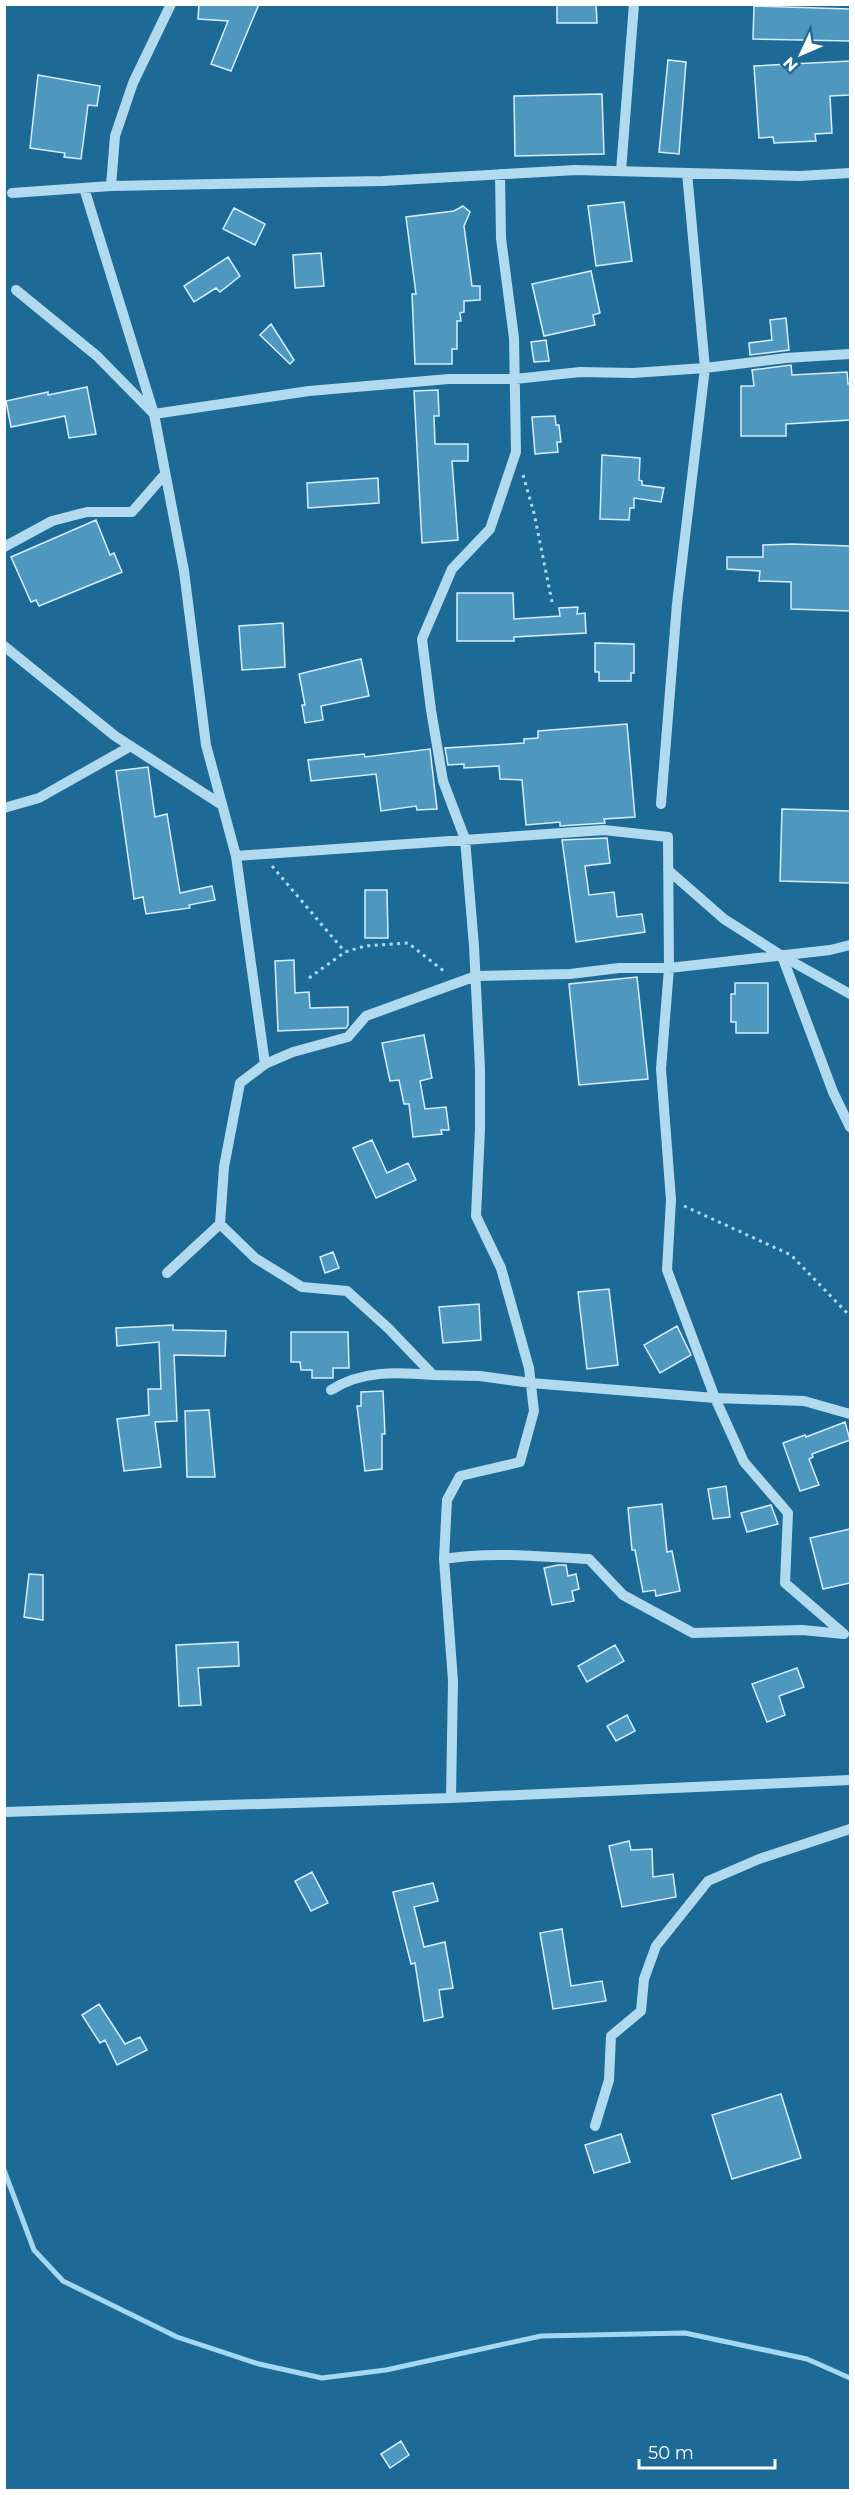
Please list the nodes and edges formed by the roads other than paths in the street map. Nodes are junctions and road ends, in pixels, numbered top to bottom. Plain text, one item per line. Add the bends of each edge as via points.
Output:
1 (171, 4) edge
2 (634, 4) edge
3 (621, 171) junction
4 (687, 173) junction
5 (500, 174) junction
6 (850, 174) edge
7 (111, 186) junction
8 (84, 188) junction
9 (12, 193) dead end
10 (16, 290) dead end
11 (850, 354) edge
12 (705, 368) junction
13 (515, 379) junction
14 (154, 414) junction
15 (165, 474) junction
16 (4, 548) edge
17 (4, 646) edge
18 (131, 746) junction
19 (661, 804) dead end
20 (222, 805) junction
21 (4, 808) edge
22 (465, 839) junction
23 (236, 856) junction
24 (668, 870) junction
25 (850, 945) edge
26 (782, 956) junction
27 (669, 968) junction
28 (476, 976) junction
29 (850, 994) edge
30 (266, 1064) junction
31 (850, 1127) edge
32 (220, 1224) junction
33 (167, 1274) dead end
34 (433, 1374) junction
35 (531, 1383) junction
36 (331, 1390) dead end
37 (715, 1398) junction
38 (850, 1414) edge
39 (444, 1560) junction
40 (847, 1634) edge
41 (850, 1780) edge
42 (452, 1798) junction
43 (4, 1812) edge
44 (850, 1829) edge
45 (595, 2126) dead end

1 - 7 street via 133,83 116,136
2 - 3 street
3 - 4 street
3 - 5 street
4 - 6 street
4 - 12 street
5 - 7 street via 383,181
5 - 13 street via 501,238 514,338
7 - 8 street
8 - 9 street
8 - 14 street
10 - 14 street via 97,356
11 - 12 street
12 - 13 street via 580,372
12 - 19 street via 677,604
13 - 14 street via 449,379 309,391
13 - 22 street via 516,452 490,529 452,570 422,639 443,781
14 - 15 street
15 - 16 street via 132,512 87,512 52,521
15 - 20 street via 184,571 206,745
17 - 18 street
18 - 20 street
18 - 21 street via 39,798
20 - 23 street
22 - 23 street
22 - 24 street via 604,830 668,837
22 - 28 street
23 - 30 street
24 - 26 street via 724,919
24 - 27 street
25 - 26 street
26 - 27 street
26 - 29 street
26 - 31 street
27 - 28 street
27 - 37 street via 661,1069 670,1200 667,1270
28 - 30 street via 366,1016 348,1037
28 - 35 street via 480,1117 476,1216 501,1268
30 - 32 street via 240,1083 224,1167
32 - 33 street
32 - 34 street via 255,1258 302,1287 347,1292
34 - 35 street
34 - 36 street via 395,1372 364,1376
35 - 37 street
35 - 39 street via 534,1411 520,1462 460,1476 447,1500
37 - 38 street via 804,1401
37 - 40 street via 744,1462 788,1513 785,1583
39 - 40 street via 471,1555 589,1559 623,1594 693,1633 802,1630
39 - 42 street via 453,1681
41 - 42 street
42 - 43 street
44 - 45 street via 759,1859 708,1881 656,1946 644,1979 641,2011 611,2036 609,2080

